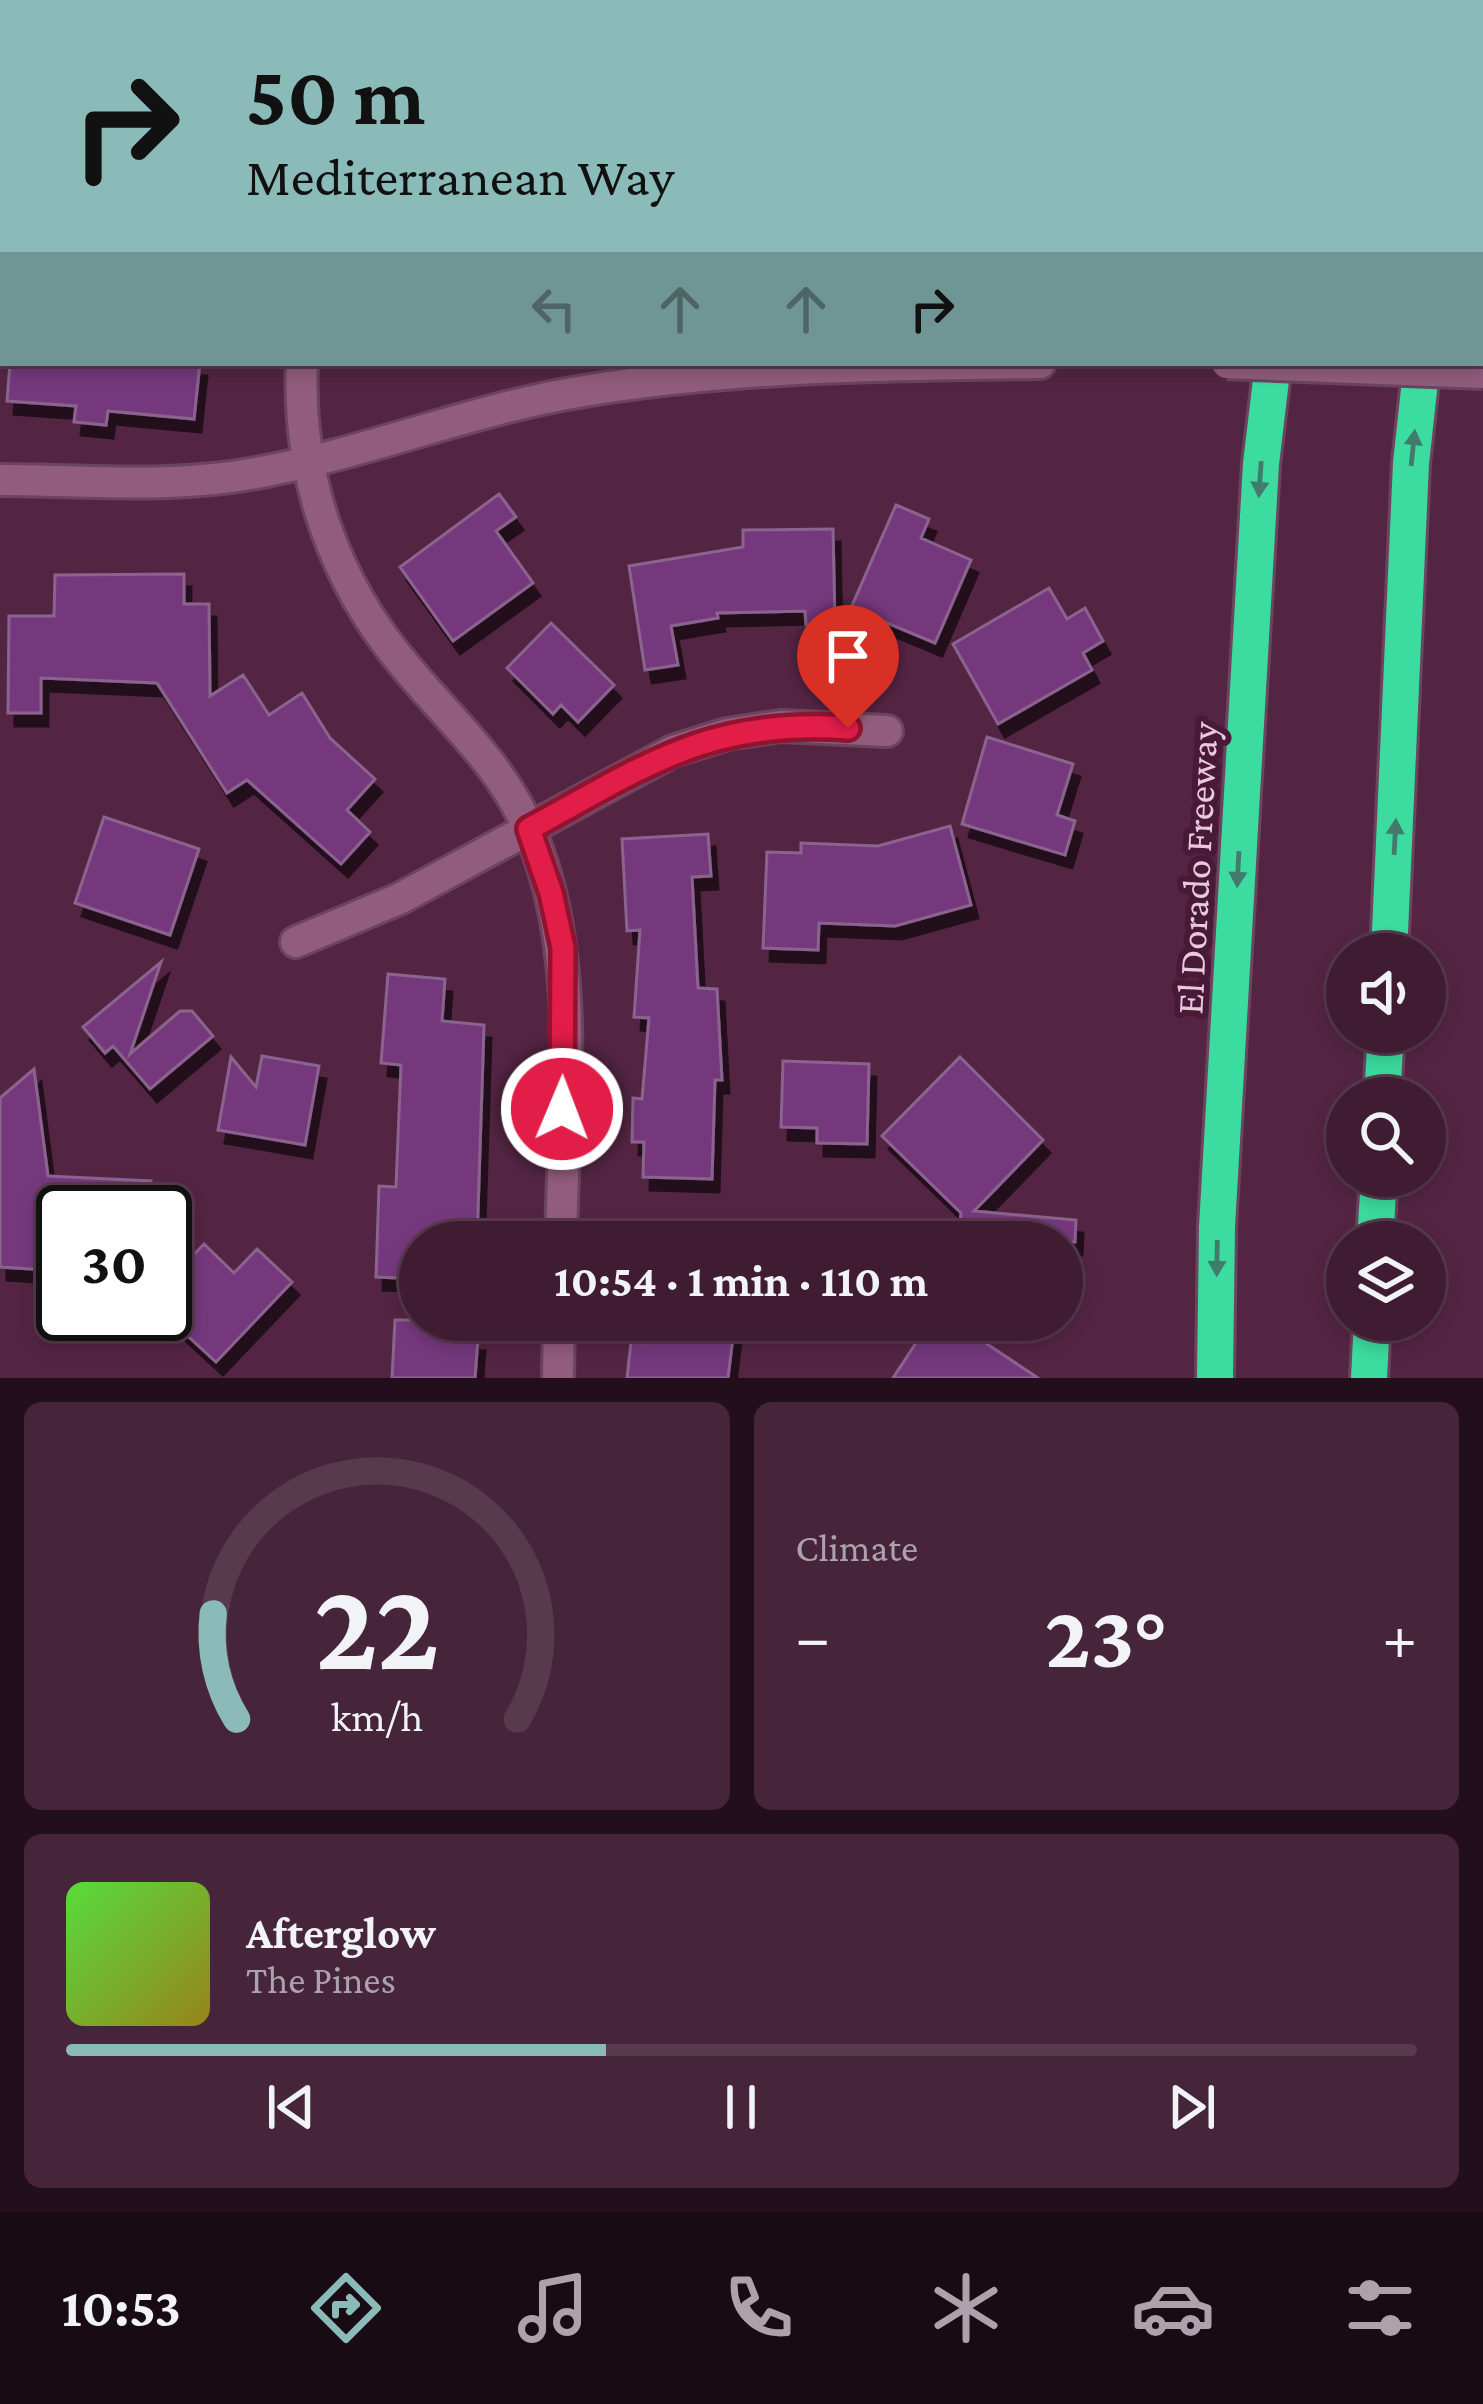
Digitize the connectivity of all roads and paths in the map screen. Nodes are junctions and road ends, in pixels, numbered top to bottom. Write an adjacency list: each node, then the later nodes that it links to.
1 (302, 366): 7 (street)
2 (858, 366): 7 (street)
3 (1273, 366): 17 (highway, El Dorado Freeway, one-way to 17)
4 (1304, 366): 6 (street, bridge)
5 (1422, 366): 11 (highway, one-way to 5)
6 (1483, 373)
7 (307, 463): 8 (street); 10 (street)
8 (0, 480)
9 (887, 731): 10 (street)
10 (529, 829): 12 (street); 13 (street)
11 (1390, 933)
12 (296, 942)
13 (561, 1221)
14 (559, 1341): 16 (street)
15 (1371, 1341): 18 (highway)
16 (558, 1378)
17 (1215, 1378)
18 (1369, 1378)

